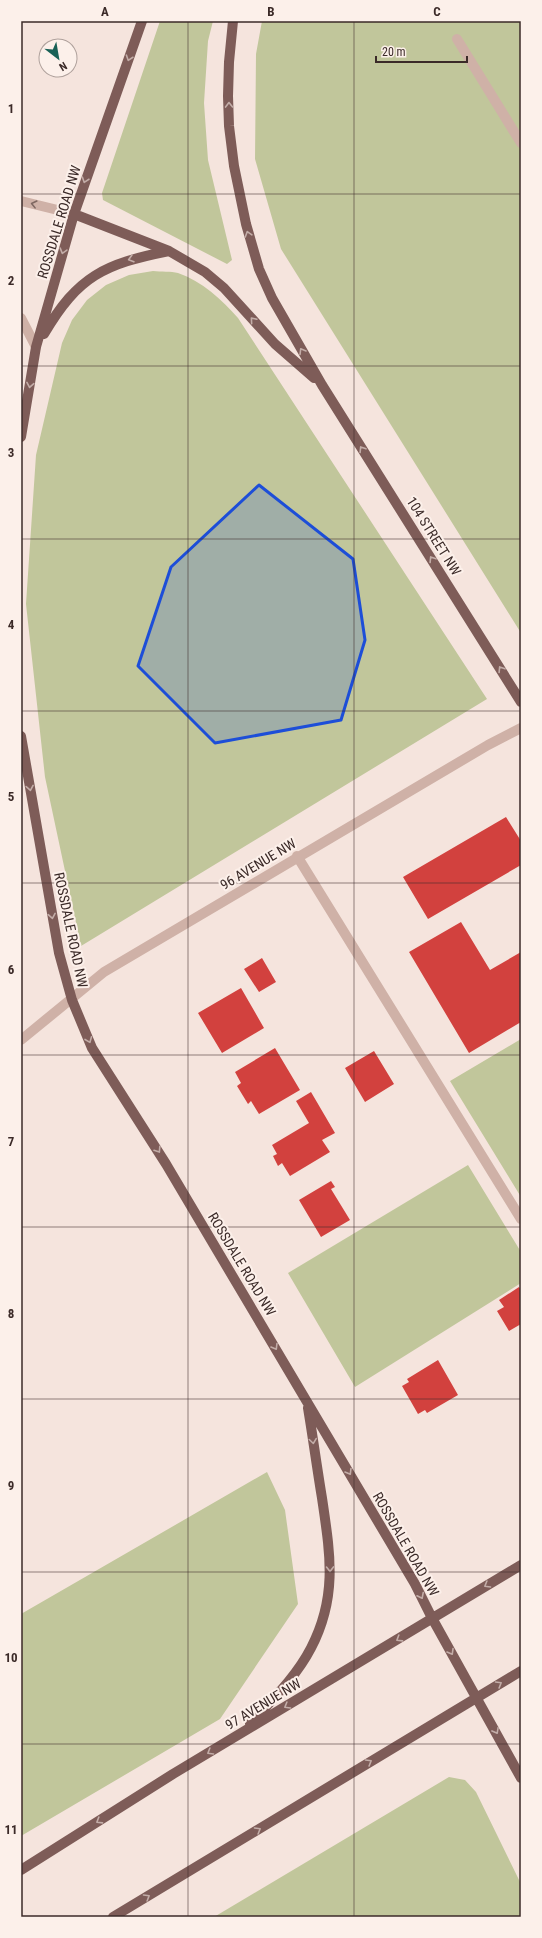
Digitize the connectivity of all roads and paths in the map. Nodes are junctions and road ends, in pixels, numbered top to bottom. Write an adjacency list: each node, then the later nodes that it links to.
1 (142, 21): 6 (main road, ROSSDALE ROAD NW, one-way to 6)
2 (233, 21): 10 (main road, one-way to 2)
3 (457, 39): 4 (street)
4 (521, 143)
5 (21, 201): 6 (street, one-way to 5)
6 (74, 214): 7 (main road); 9 (main road, ROSSDALE ROAD NW, one-way to 9)
7 (169, 251): 9 (main road, one-way to 9); 10 (main road, one-way to 7)
8 (21, 318): 9 (street)
9 (36, 347): 11 (main road, ROSSDALE ROAD NW, one-way to 11)
10 (322, 385): 12 (main road, 104 STREET NW, one-way to 10)
11 (21, 437)
12 (521, 702)
13 (521, 728): 15 (street, 96 AVENUE NW)
14 (21, 736): 16 (main road, ROSSDALE ROAD NW, one-way to 16)
15 (298, 856): 16 (street, 96 AVENUE NW); 18 (street)
16 (72, 1000): 17 (street, 96 AVENUE NW); 19 (main road, ROSSDALE ROAD NW, one-way to 19)
17 (21, 1040)
18 (521, 1219)
19 (308, 1402): 21 (main road, ROSSDALE ROAD NW, one-way to 21); 24 (main road, one-way to 24)
20 (521, 1565): 21 (main road, 97 AVENUE NW, one-way to 21)
21 (432, 1618): 23 (main road, ROSSDALE ROAD NW, one-way to 23); 24 (main road, 97 AVENUE NW, one-way to 24)
22 (521, 1671): 23 (main road, one-way to 22)
23 (477, 1697): 25 (main road, ROSSDALE ROAD NW, one-way to 25); 27 (main road, one-way to 23)
24 (243, 1732): 26 (main road, 97 AVENUE NW, one-way to 26)
25 (521, 1778)
26 (21, 1870)
27 (113, 1917)

